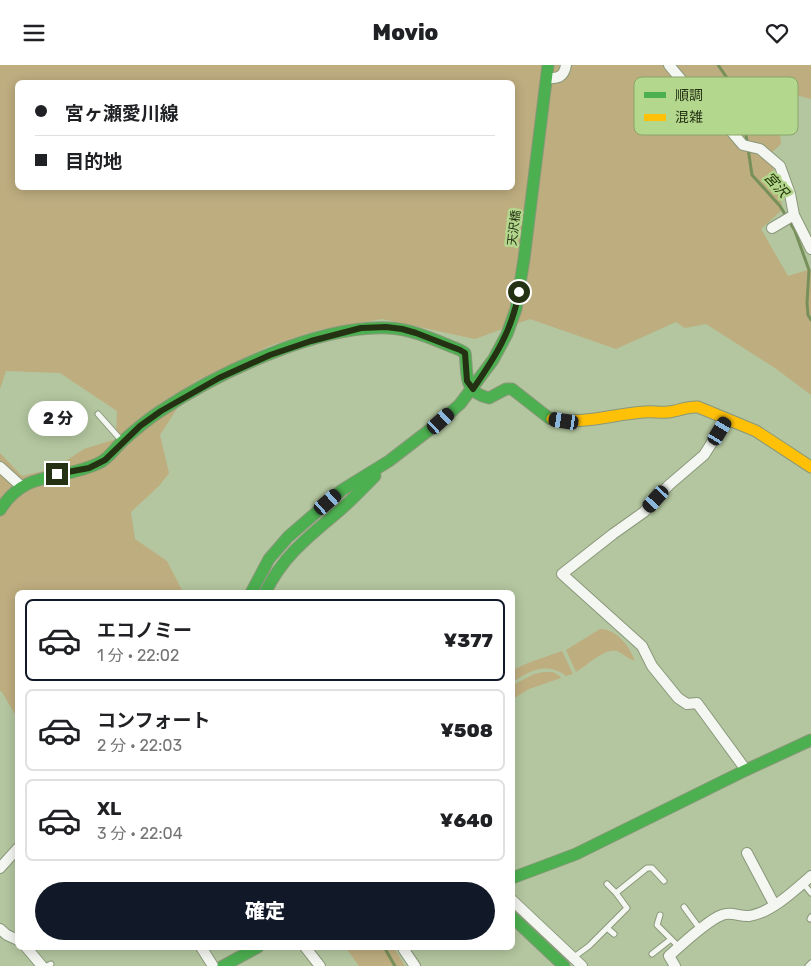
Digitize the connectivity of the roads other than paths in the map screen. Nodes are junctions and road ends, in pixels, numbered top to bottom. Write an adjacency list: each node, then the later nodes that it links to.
1 (548, 65): 5 (street, 天沢橋)
2 (566, 65): 5 (street)
3 (669, 65): 4 (street)
4 (679, 77)
5 (546, 78): 10 (street, 天沢橋)
6 (734, 135): 7 (street)
7 (794, 215): 8 (street); 9 (street)
8 (772, 228)
9 (811, 249)
10 (473, 389): 12 (street); 13 (street); 14 (street, 天沢橋)
11 (98, 414): 13 (lane)
12 (727, 419): 16 (street); 22 (street)
13 (122, 441): 17 (street)
14 (389, 461): 19 (street); 20 (street)
15 (0, 467): 17 (street)
16 (811, 467)
17 (22, 487): 18 (street)
18 (0, 510)
19 (253, 590)
20 (266, 590)
21 (811, 740): 22 (street)
22 (746, 769): 28 (street)
23 (15, 850): 25 (street)
24 (753, 857): 35 (street)
25 (0, 868)
26 (664, 870): 27 (lane)
27 (658, 875): 30 (lane); 32 (lane)
28 (515, 877)
29 (807, 880): 33 (lane); 35 (street)
30 (664, 881)
31 (607, 884): 32 (lane)
32 (616, 893): 39 (lane)
33 (811, 893)
34 (515, 902): 52 (street)
35 (774, 904): 41 (street)
36 (684, 907): 41 (lane)
37 (660, 915): 45 (lane)
38 (515, 920): 60 (street)
39 (607, 928): 43 (lane); 52 (lane)
40 (0, 929): 44 (street)
41 (701, 930): 45 (street)
42 (515, 932): 59 (street)
43 (614, 934)
44 (15, 938)
45 (675, 943): 51 (lane); 62 (street)
46 (29, 950): 54 (street)
47 (203, 950): 55 (street)
48 (252, 950): 56 (street)
49 (307, 950): 57 (street)
50 (404, 950): 58 (street)
51 (652, 955)
52 (574, 957): 61 (street)
53 (811, 963): 63 (lane)
54 (46, 965)
55 (213, 966)
56 (223, 966)
57 (320, 966)
58 (415, 966)
59 (552, 966)
60 (564, 966)
61 (582, 966)
62 (675, 966)
63 (808, 966)

